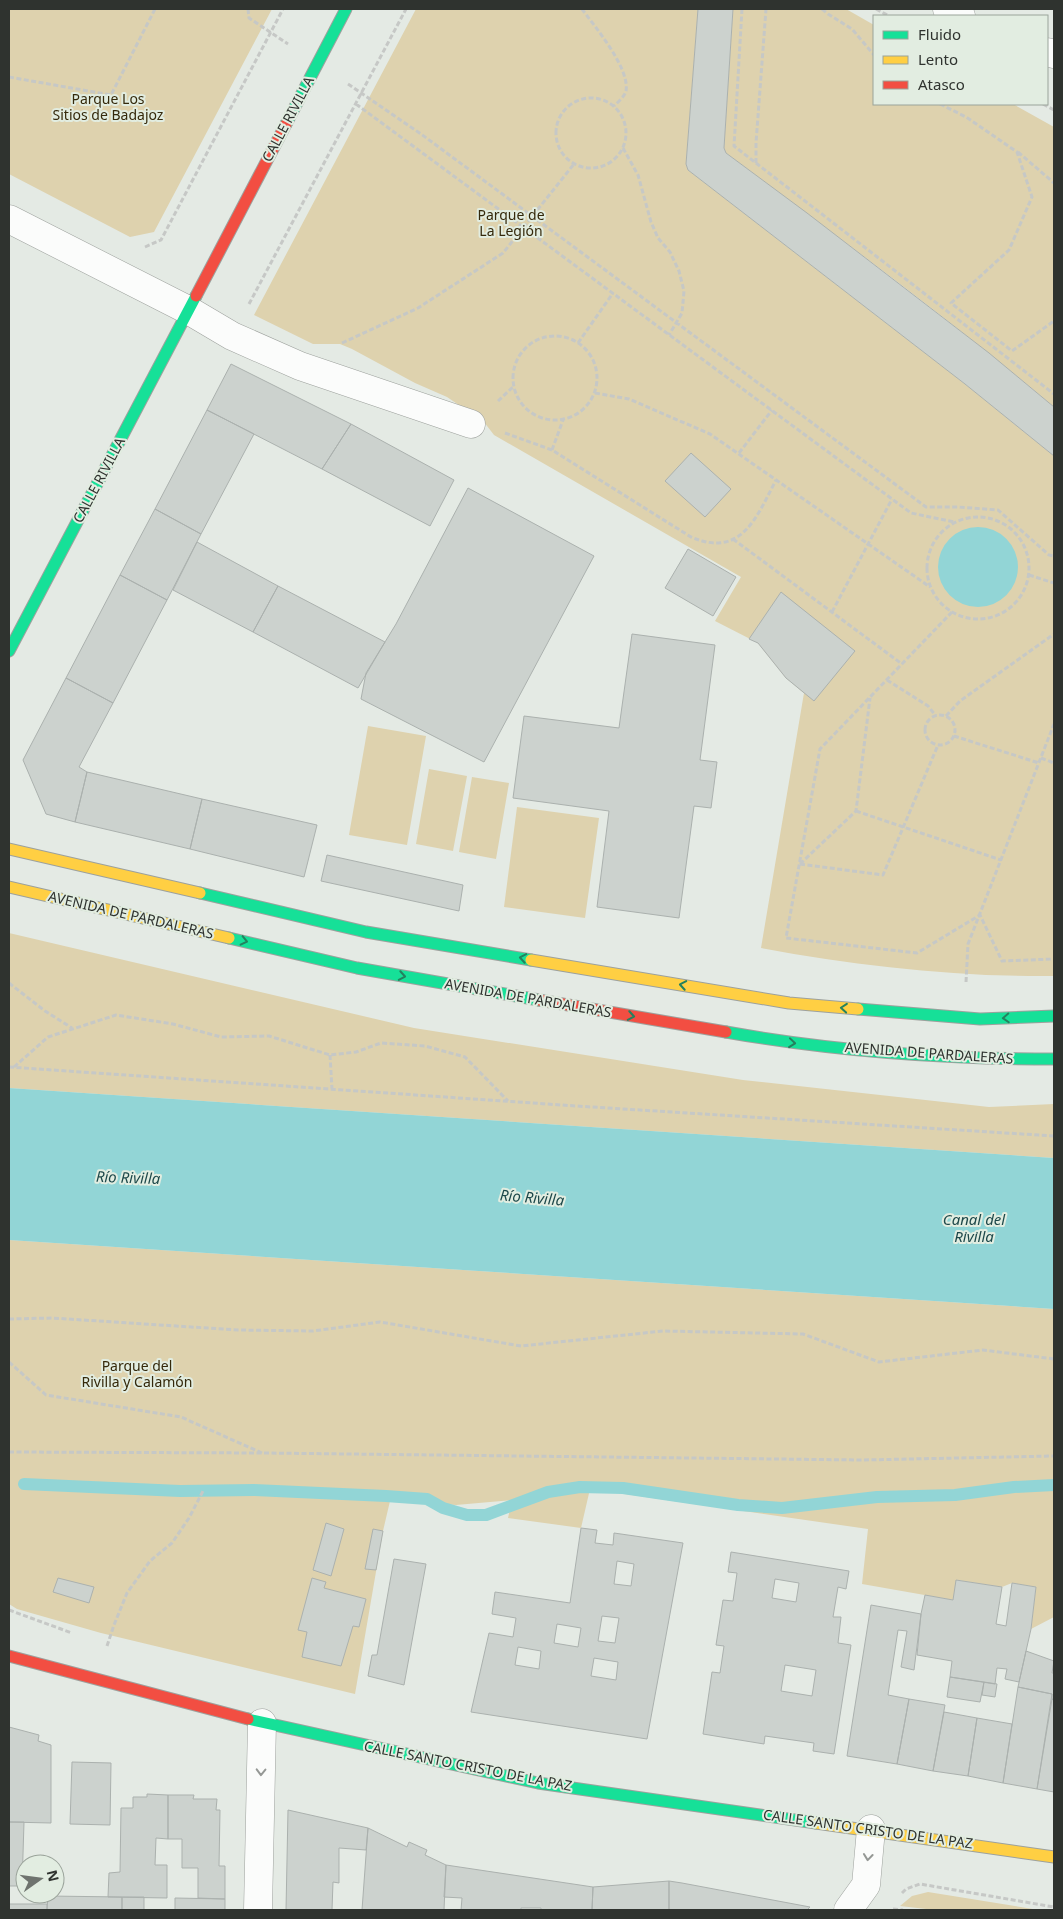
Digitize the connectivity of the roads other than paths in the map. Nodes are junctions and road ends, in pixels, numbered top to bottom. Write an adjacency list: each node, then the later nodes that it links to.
1 (346, 9): 5 (main road, CALLE RIVILLA)
2 (946, 9): 3 (street)
3 (959, 15)
4 (9, 219): 5 (street)
5 (188, 310): 6 (street); 7 (main road, CALLE RIVILLA)
6 (470, 424)
7 (9, 651)
8 (9, 849): 10 (main road, one-way to 8)
9 (9, 886): 11 (main road, AVENIDA DE PARDALERAS, one-way to 11)
10 (1054, 1016)
11 (1054, 1059)
12 (9, 1656): 13 (main road, CALLE SANTO CRISTO DE LA PAZ)
13 (262, 1723): 14 (main road, CALLE SANTO CRISTO DE LA PAZ); 16 (street, one-way to 16)
14 (871, 1829): 15 (main road, CALLE SANTO CRISTO DE LA PAZ); 17 (street, one-way to 17)
15 (1054, 1856)
16 (258, 1910)
17 (848, 1910)

